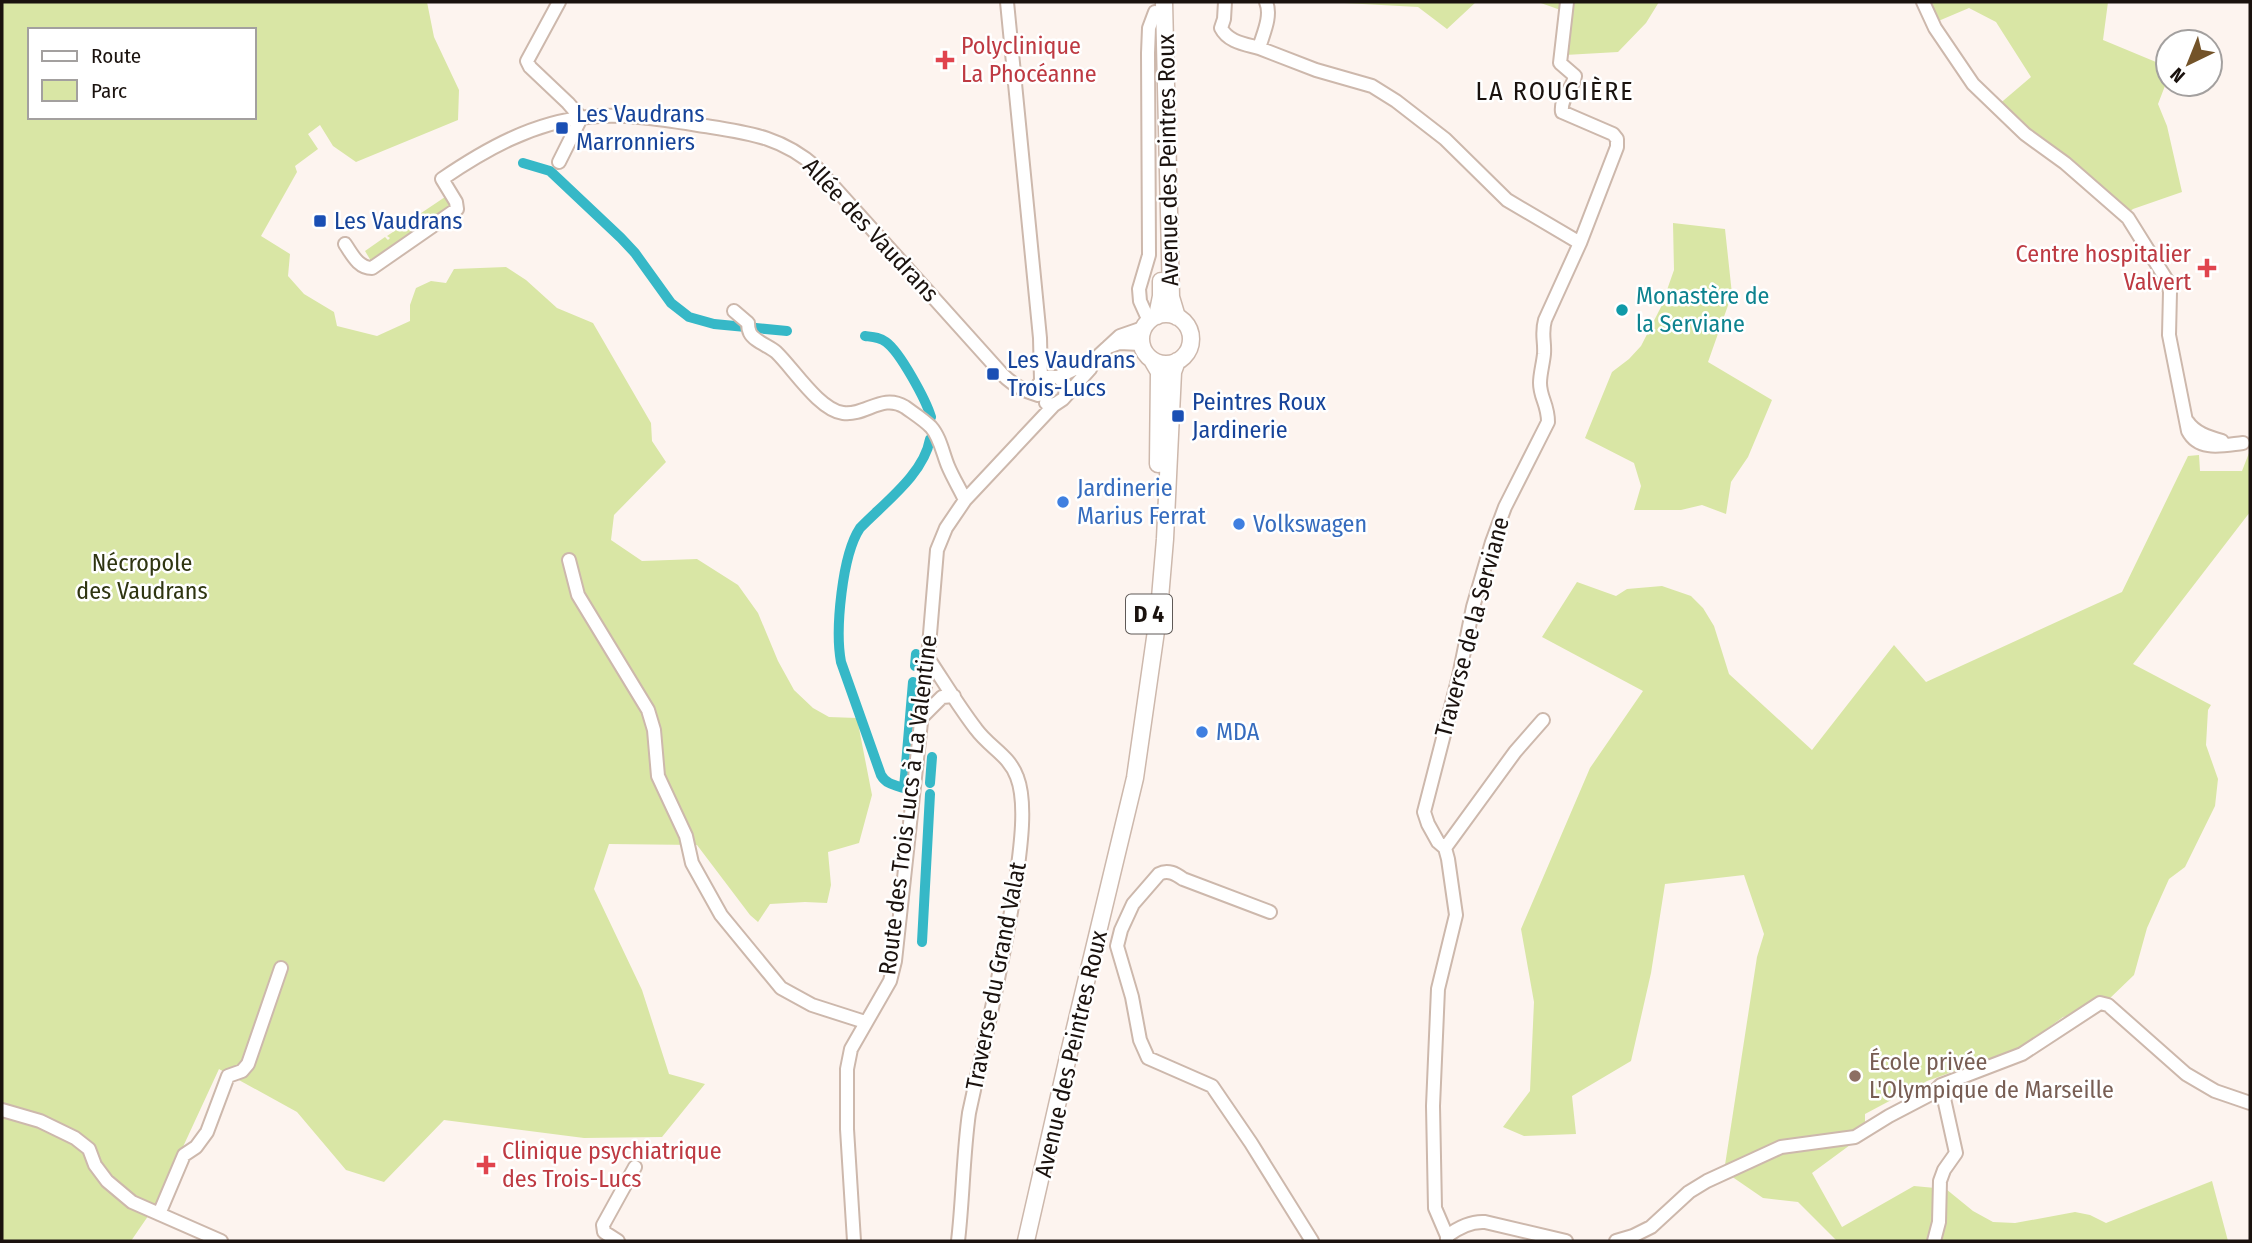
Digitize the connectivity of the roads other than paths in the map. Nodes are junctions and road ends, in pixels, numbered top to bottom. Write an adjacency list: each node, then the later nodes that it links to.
1 (559, 2): 9 (street)
2 (1007, 2): 20 (street, Route des Trois Lucs à La Valentine)
3 (1225, 2): 8 (street)
4 (1567, 2): 11 (street, Traverse de la Serviane)
5 (1923, 2): 24 (street)
6 (1269, 4): 8 (street)
7 (1158, 5): 14 (main road, Avenue des Peintres Roux); 15 (main road, Avenue des Peintres Roux)
8 (1259, 48): 11 (street)
9 (581, 118): 10 (street); 12 (street, Allée des Vaudrans); 20 (street, Allée des Vaudrans)
10 (559, 162)
11 (1580, 243): 31 (street, Traverse de la Serviane)
12 (345, 244)
13 (734, 312): 25 (street)
14 (1177, 317): 15 (main road); 18 (main road)
15 (1147, 327): 16 (street); 17 (main road)
16 (1095, 359): 19 (street); 21 (street)
17 (1152, 360): 18 (main road); 32 (main road, Avenue des Peintres Roux / D 4)
18 (1177, 361): 32 (main road, Avenue des Peintres Roux / D 4)
19 (1058, 377): 20 (street); 21 (street)
20 (1040, 390): 22 (street); 23 (street, Route des Trois Lucs à La Valentine)
21 (1065, 396): 22 (street)
22 (1054, 405): 23 (street, Route des Trois Lucs à La Valentine)
23 (1027, 432): 25 (street, Route des Trois Lucs à La Valentine)
24 (2247, 443)
25 (965, 500): 27 (street, Route des Trois Lucs à La Valentine)
26 (569, 560): 35 (street)
27 (928, 659): 28 (street, Traverse du Grand Valat); 29 (street, Route des Trois Lucs à La Valentine)
28 (954, 696): 29 (street); 46 (street, Traverse du Grand Valat)
29 (920, 719): 35 (street, Route des Trois Lucs à La Valentine)
30 (1543, 720): 31 (street)
31 (1445, 848): 42 (street, Traverse de la Serviane)
32 (1114, 867): 40 (main road, Avenue des Peintres Roux / D 4)
33 (1270, 912): 49 (street)
34 (281, 968): 41 (street)
35 (865, 1022): 45 (street, Route des Trois Lucs à La Valentine)
36 (1941, 1084): 37 (street); 51 (street); 52 (street)
37 (2250, 1104)
38 (2, 1110): 41 (street)
39 (635, 1167): 44 (street)
40 (1036, 1203): 47 (main road, Avenue des Peintres Roux / D 4); 48 (main road)
41 (159, 1214): 43 (street)
42 (1447, 1239): 50 (street)
43 (221, 1241)
44 (618, 1241)
45 (854, 1241)
46 (958, 1241)
47 (1026, 1241)
48 (1038, 1241)
49 (1312, 1241)
50 (1566, 1241)
51 (1616, 1241)
52 (1934, 1241)

